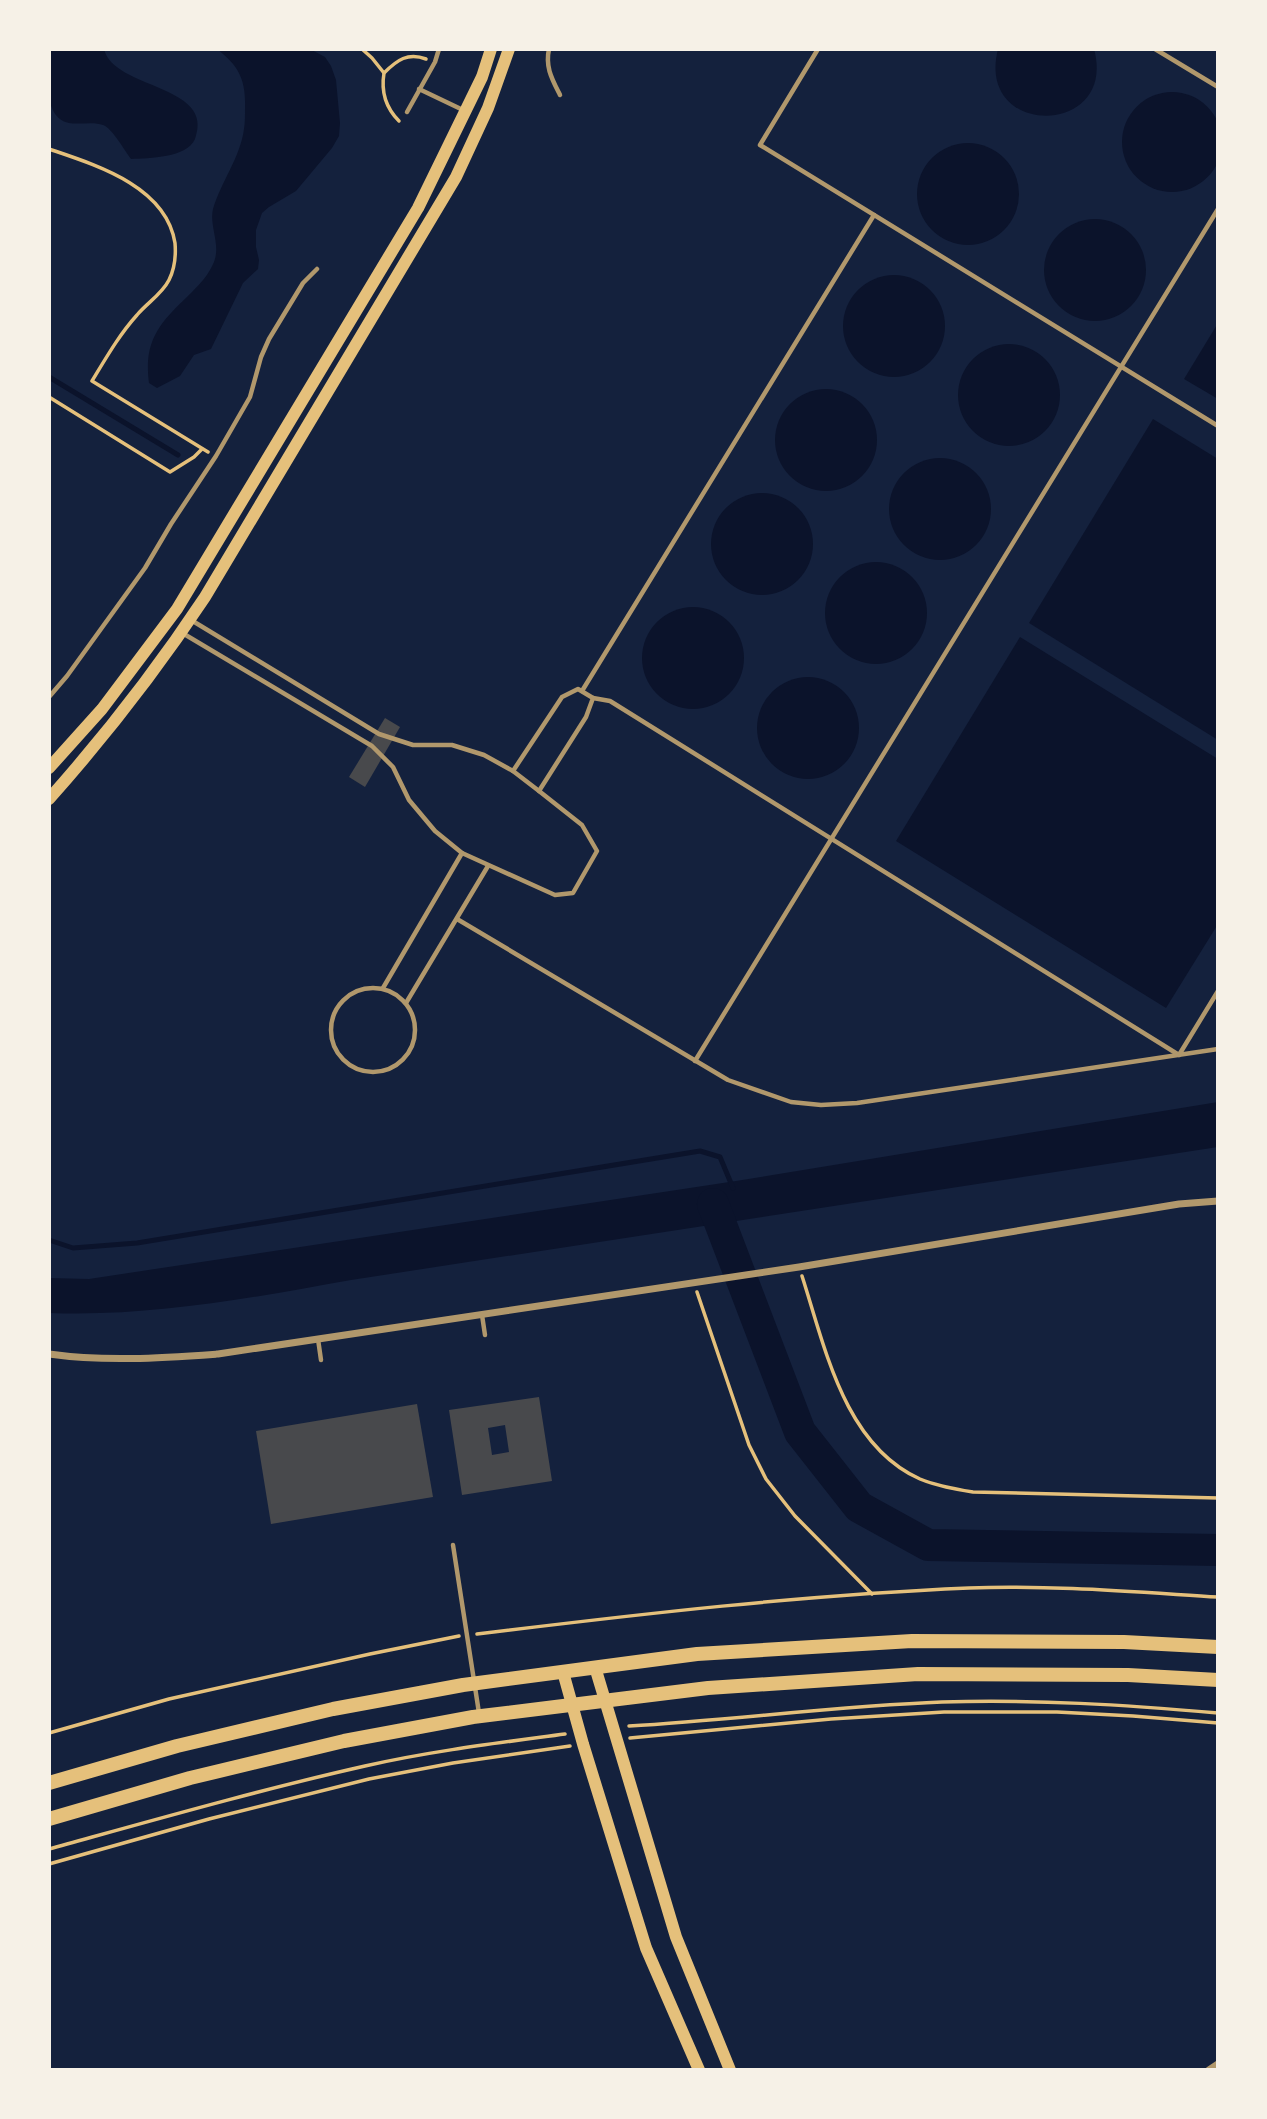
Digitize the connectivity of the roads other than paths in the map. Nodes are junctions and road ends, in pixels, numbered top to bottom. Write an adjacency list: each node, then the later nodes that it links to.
1 (439, 49): 8 (lane)
2 (491, 49): 10 (main road)
3 (509, 49): 17 (main road)
4 (549, 49): 9 (lane)
5 (818, 49): 13 (lane)
6 (1155, 49): 7 (lane)
7 (1218, 87)
8 (419, 89): 10 (lane); 11 (lane)
9 (559, 95)
10 (465, 111): 22 (main road)
11 (407, 112)
12 (1218, 209): 15 (lane)
13 (874, 215): 15 (lane); 19 (lane)
14 (317, 269): 20 (lane)
15 (1122, 367): 16 (lane); 26 (lane)
16 (1218, 426)
17 (190, 619): 18 (main road); 23 (lane)
18 (181, 632): 25 (main road); 27 (lane)
19 (582, 691): 21 (lane); 23 (lane)
20 (49, 697)
21 (593, 698): 24 (lane); 26 (lane)
22 (49, 768)
23 (513, 771): 24 (lane)
24 (539, 791): 28 (lane)
25 (49, 799)
26 (832, 839): 34 (lane); 35 (lane)
27 (462, 853): 28 (lane); 30 (lane)
28 (488, 866): 29 (lane)
29 (457, 919): 32 (lane); 35 (lane)
30 (383, 988): 32 (lane); 32 (lane)
31 (1218, 990): 34 (lane)
32 (406, 1003)
33 (1218, 1049): 34 (lane)
34 (1179, 1055): 35 (lane)
35 (695, 1061)
36 (1218, 1200): 37 (street)
37 (482, 1315): 38 (lane); 39 (street)
38 (485, 1335)
39 (318, 1339): 40 (street); 41 (lane)
40 (49, 1354)
41 (321, 1360)
42 (453, 1545): 47 (lane)
43 (1218, 1647): 44 (main road)
44 (595, 1667): 45 (main road); 48 (main road)
45 (563, 1672): 47 (main road); 49 (main road)
46 (1218, 1680): 48 (main road)
47 (474, 1684): 50 (lane); 51 (main road)
48 (606, 1700): 49 (main road); 55 (main road)
49 (572, 1705): 50 (main road); 54 (main road)
50 (479, 1717): 52 (main road)
51 (49, 1783)
52 (49, 1819)
53 (1218, 2064): 56 (street)
54 (699, 2070)
55 (730, 2070)
56 (1209, 2070)

